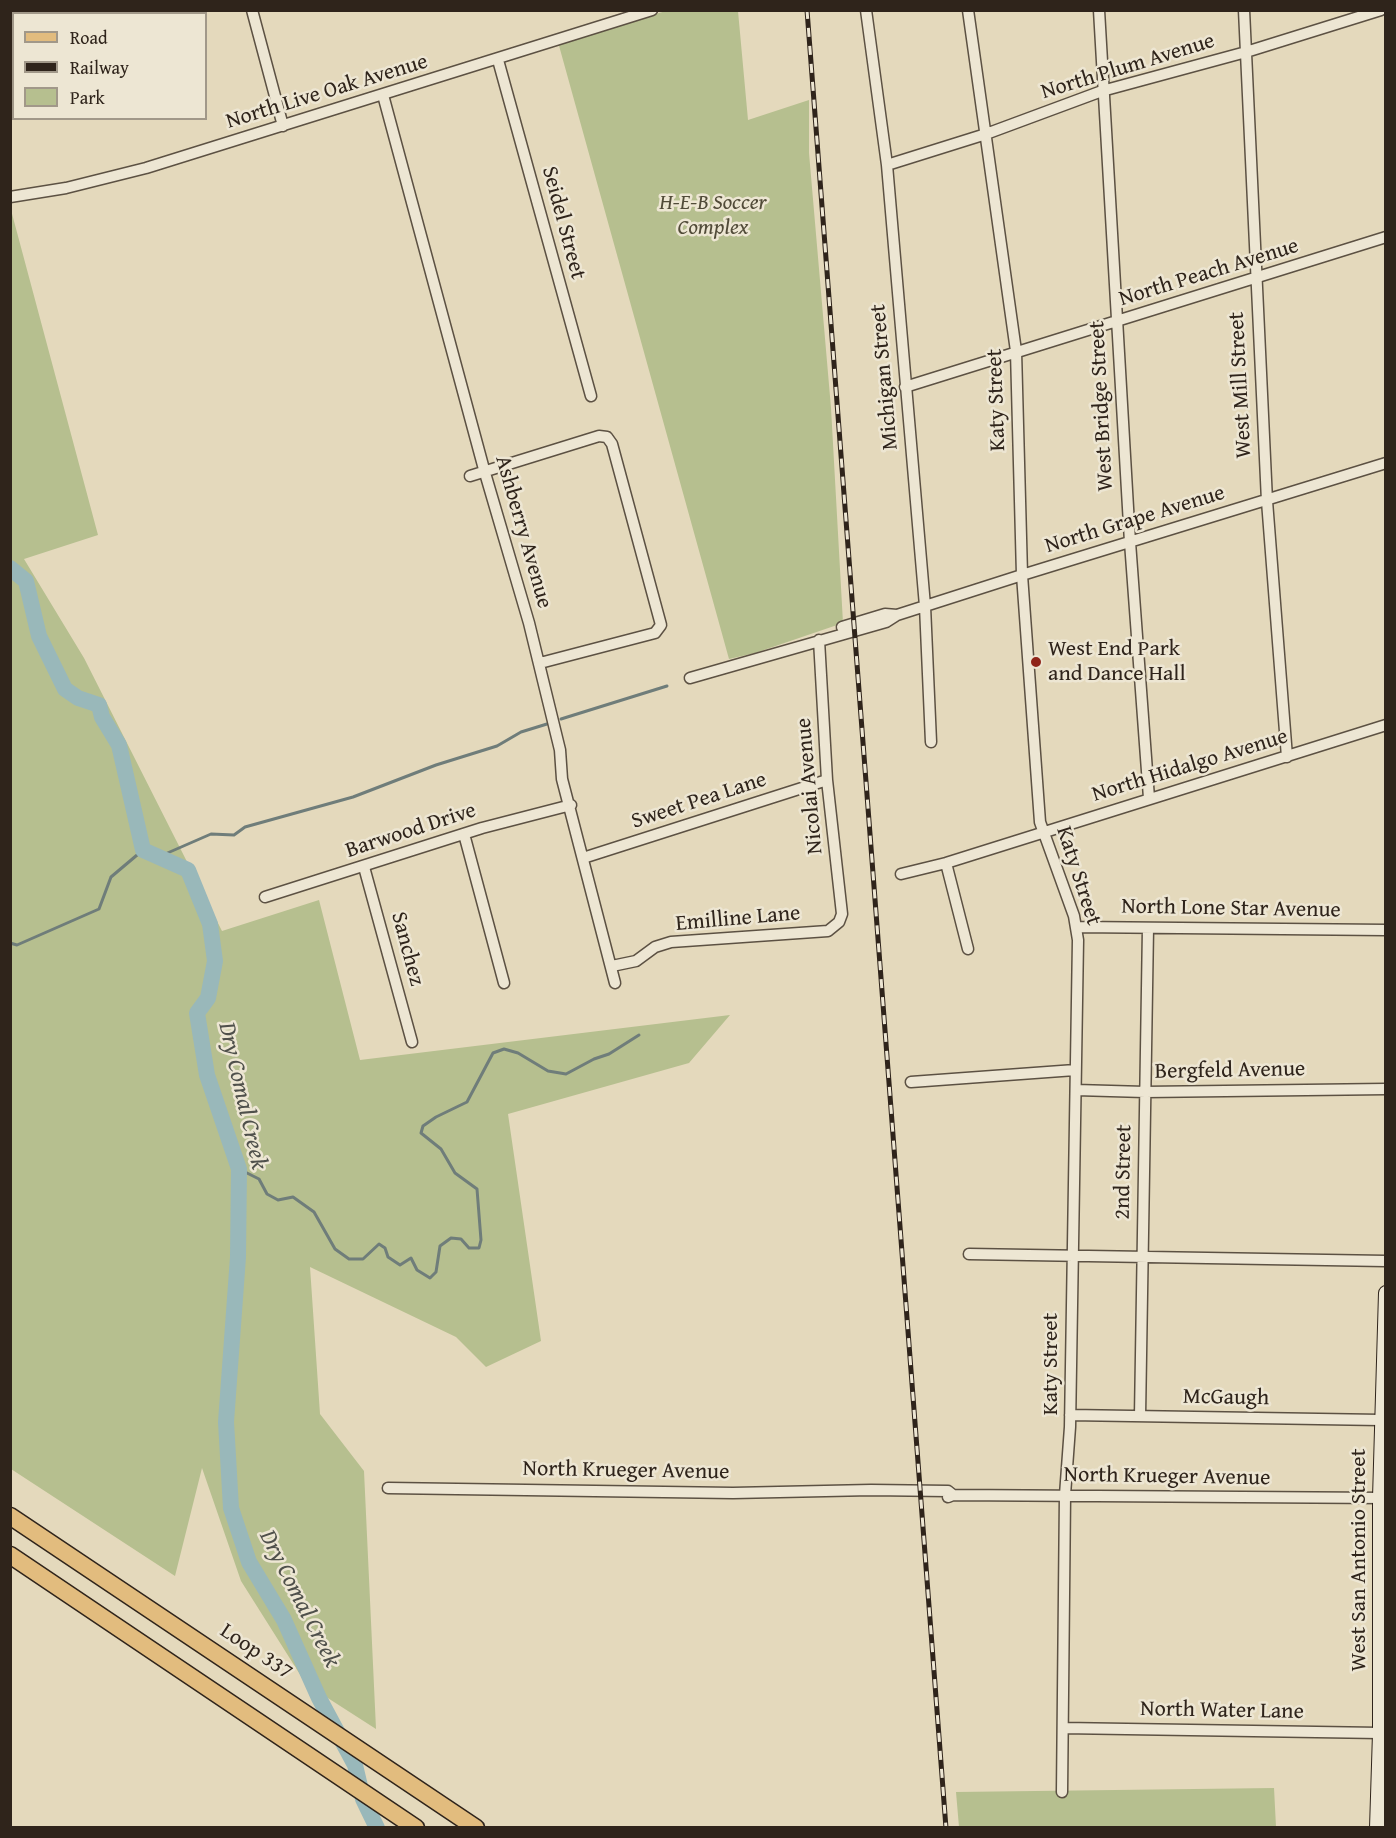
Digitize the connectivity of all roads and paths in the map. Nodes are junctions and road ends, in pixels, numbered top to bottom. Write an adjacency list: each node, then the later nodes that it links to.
1 (252, 10): 12 (street)
2 (652, 10): 9 (street, North Live Oak Avenue)
3 (866, 10): 14 (street, Michigan Street)
4 (968, 10): 13 (street, Katy Street)
5 (1098, 10): 10 (street, West Bridge Street)
6 (1244, 10): 8 (street, West Mill Street)
7 (1381, 10): 8 (street, North Plum Avenue)
8 (1246, 52): 10 (street, North Plum Avenue); 17 (street, West Mill Street)
9 (498, 60): 11 (street, North Live Oak Avenue); 21 (street, Seidel Street)
10 (1102, 91): 13 (street, North Plum Avenue); 18 (street, West Bridge Street)
11 (383, 95): 12 (street, North Live Oak Avenue); 23 (street, Ashberry Avenue)
12 (283, 126): 15 (street, North Live Oak Avenue)
13 (986, 134): 14 (street, North Plum Avenue); 19 (street, Katy Street)
14 (887, 165): 20 (street, Michigan Street)
15 (15, 196)
16 (1386, 237): 17 (street, North Peach Avenue)
17 (1255, 280): 18 (street, North Peach Avenue); 25 (street, West Mill Street)
18 (1117, 322): 19 (street, North Peach Avenue); 26 (street, West Bridge Street)
19 (1016, 351): 20 (street, North Peach Avenue); 27 (street, Katy Street)
20 (905, 387): 28 (street, Michigan Street)
21 (591, 396)
22 (1386, 464): 25 (street, North Grape Avenue)
23 (485, 473): 24 (street); 30 (street, Ashberry Avenue); 30 (street)
24 (470, 476)
25 (1267, 501): 26 (street, North Grape Avenue); 34 (street, West Mill Street)
26 (1130, 542): 27 (street, North Grape Avenue); 36 (street, West Bridge Street)
27 (1022, 575): 28 (street, North Grape Avenue); 38 (street, Katy Street)
28 (925, 606): 29 (street, North Grape Avenue); 33 (street, Michigan Street)
29 (819, 640): 31 (street, North Grape Avenue); 35 (street, Nicolai Avenue)
30 (540, 663): 37 (street, Ashberry Avenue)
31 (690, 678)
32 (1386, 725): 34 (street, North Hidalgo Avenue)
33 (931, 742)
34 (1287, 757): 36 (street, North Hidalgo Avenue)
35 (827, 780): 40 (street, Sweet Pea Lane); 45 (street, Nicolai Avenue)
36 (1149, 798): 38 (street, North Hidalgo Avenue)
37 (571, 805): 39 (street, Barwood Drive); 40 (street, Ashberry Avenue)
38 (1043, 832): 41 (street, North Hidalgo Avenue); 46 (street, Katy Street)
39 (464, 834): 42 (street, Barwood Drive); 52 (street)
40 (583, 858): 50 (street, Ashberry Avenue)
41 (946, 863): 43 (street, North Hidalgo Avenue); 49 (street)
42 (364, 867): 44 (street, Barwood Drive); 53 (street, Sanchez)
43 (902, 874)
44 (265, 897)
45 (836, 926): 50 (street, Emilline Lane)
46 (1077, 927): 47 (street, North Lone Star Avenue); 54 (street, Katy Street)
47 (1148, 928): 48 (street, North Lone Star Avenue); 58 (street, 2nd Street)
48 (1386, 930)
49 (968, 949)
50 (612, 966): 51 (street, Ashberry Avenue)
51 (615, 982)
52 (504, 983)
53 (412, 1042)
54 (1075, 1070): 55 (street); 57 (street, Katy Street)
55 (911, 1082)
56 (1386, 1089): 58 (street, Bergfeld Avenue)
57 (1076, 1090): 58 (street, Bergfeld Avenue); 60 (street, Katy Street)
58 (1145, 1092): 61 (street, 2nd Street)
59 (969, 1254): 60 (street)
60 (1071, 1255): 61 (street); 65 (street, Katy Street)
61 (1141, 1257): 62 (street); 66 (street, 2nd Street)
62 (1386, 1261)
63 (1386, 1293): 64 (street, West San Antonio Street)
64 (1384, 1396): 67 (street, West San Antonio Street)
65 (1070, 1415): 66 (street, McGaugh); 69 (street, Katy Street)
66 (1140, 1416): 67 (street, McGaugh)
67 (1381, 1420): 70 (street, West San Antonio Street)
68 (388, 1488): 69 (street, North Krueger Avenue)
69 (1065, 1495): 70 (street, North Krueger Avenue); 73 (street, Katy Street)
70 (1383, 1498): 74 (street, West San Antonio Street)
71 (10, 1516): 77 (main road, Loop 337)
72 (10, 1556): 76 (main road)
73 (1063, 1728): 74 (street, North Water Lane); 75 (street, Katy Street)
74 (1380, 1733): 78 (street, West San Antonio Street)
75 (1062, 1792)
76 (416, 1827)
77 (476, 1827)
78 (1377, 1827)

